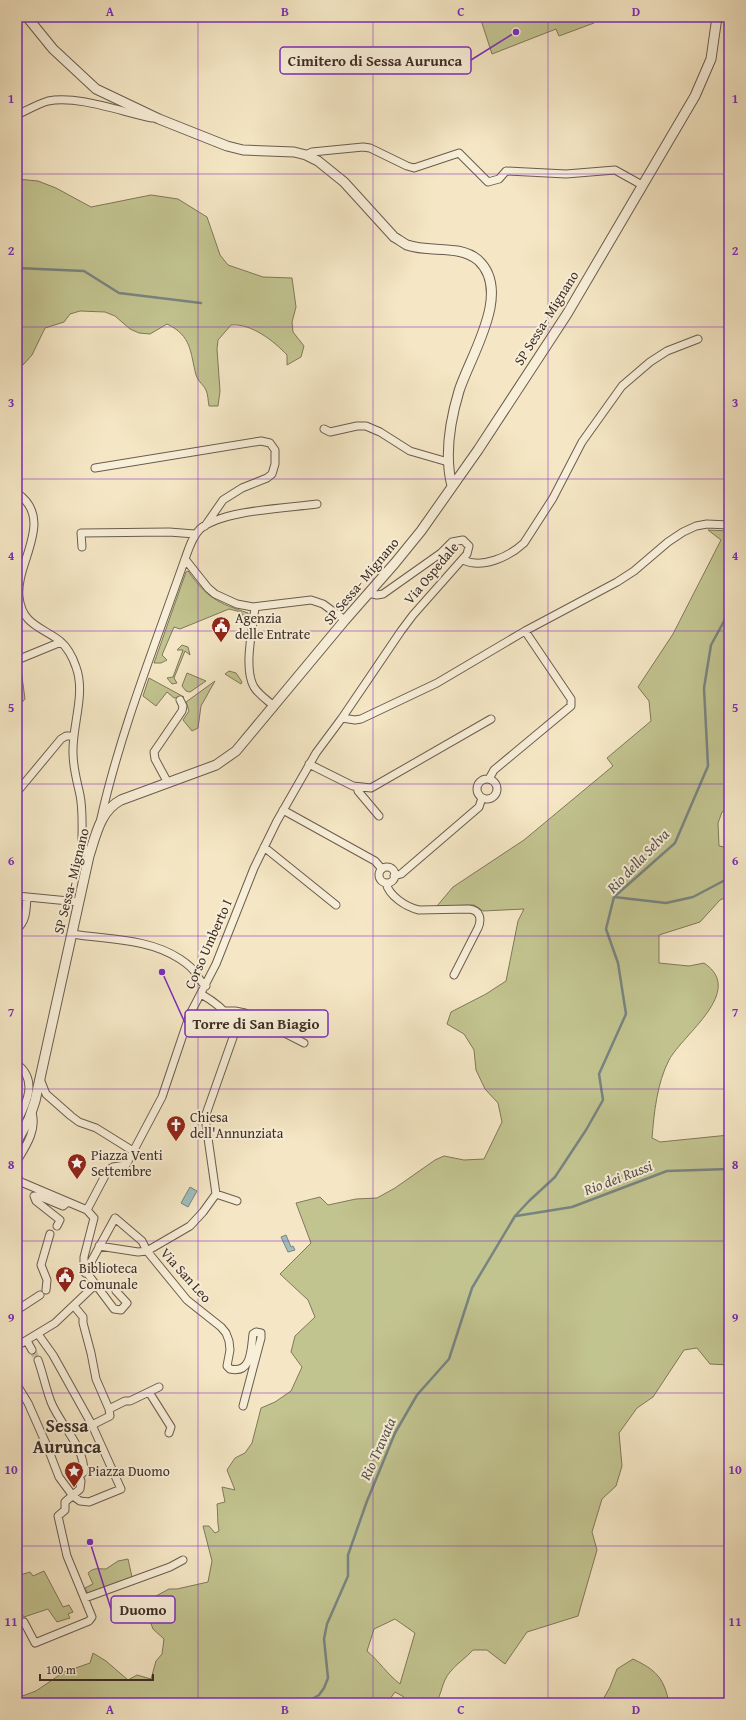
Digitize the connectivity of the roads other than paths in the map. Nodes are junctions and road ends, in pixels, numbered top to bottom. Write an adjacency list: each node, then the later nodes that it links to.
1 (27, 17): 4 (street)
2 (717, 17): 6 (street, SP Sessa- Mignano)
3 (17, 115): 4 (street)
4 (159, 120): 5 (street)
5 (306, 155): 6 (street); 9 (street)
6 (642, 185): 11 (street, SP Sessa- Mignano)
7 (698, 339): 19 (street)
8 (324, 429): 9 (street)
9 (448, 462): 11 (street)
10 (95, 468): 15 (street)
11 (452, 486): 20 (street, SP Sessa- Mignano)
12 (17, 493): 24 (street)
13 (317, 504): 15 (street)
14 (729, 525): 23 (street)
15 (205, 526): 16 (street)
16 (195, 534): 17 (street); 18 (street)
17 (82, 547)
18 (185, 559): 21 (street); 39 (street)
19 (462, 560): 20 (street, Via Ospedale); 28 (street, Via Ospedale)
20 (368, 593): 22 (street, SP Sessa- Mignano)
21 (256, 607): 22 (street); 27 (street)
22 (345, 620): 27 (street, SP Sessa- Mignano)
23 (525, 631): 28 (street); 32 (street)
24 (61, 642): 25 (street); 30 (street)
25 (17, 660)
26 (180, 700): 33 (street)
27 (274, 706): 33 (street, SP Sessa- Mignano)
28 (342, 718): 31 (street, Corso Umberto I)
29 (491, 719): 34 (street)
30 (72, 736): 35 (street); 41 (street)
31 (309, 764): 34 (street); 37 (street, Corso Umberto I)
32 (489, 779): 36 (street); 36 (street)
33 (168, 783): 39 (street, SP Sessa- Mignano)
34 (357, 787): 38 (street)
35 (17, 792)
36 (482, 798): 43 (street)
37 (283, 810): 40 (street, Corso Umberto I); 42 (street)
38 (379, 816)
39 (100, 822): 41 (street, SP Sessa- Mignano)
40 (264, 847): 48 (street); 52 (street, Corso Umberto I)
41 (89, 856): 47 (street, SP Sessa- Mignano)
42 (382, 869): 43 (street); 44 (street)
43 (394, 876): 44 (street)
44 (386, 883): 51 (street)
45 (17, 896): 46 (street)
46 (27, 897): 47 (street); 49 (street)
47 (79, 902): 50 (street, SP Sessa- Mignano)
48 (336, 905)
49 (17, 929)
50 (72, 934): 52 (street); 57 (street, SP Sessa- Mignano)
51 (454, 975)
52 (206, 986): 53 (street, Corso Umberto I)
53 (201, 994): 54 (street); 61 (street, Corso Umberto I)
54 (225, 1011): 55 (street); 64 (street)
55 (304, 1043)
56 (17, 1064): 59 (street)
57 (39, 1077): 58 (street, SP Sessa- Mignano); 61 (street)
58 (32, 1112): 60 (street, SP Sessa- Mignano); 62 (street)
59 (17, 1122)
60 (17, 1141)
61 (133, 1151): 67 (street, Corso Umberto I)
62 (17, 1160)
63 (18, 1180): 66 (street)
64 (216, 1194): 65 (street); 71 (street)
65 (237, 1201)
66 (68, 1202): 67 (street); 68 (street)
67 (87, 1210): 72 (street)
68 (57, 1226)
69 (50, 1234): 76 (street)
70 (99, 1246): 71 (street); 71 (street, Via San Leo); 72 (street)
71 (147, 1251): 85 (street, Via San Leo)
72 (85, 1273): 73 (street)
73 (95, 1285): 74 (street); 75 (street)
74 (116, 1291)
75 (74, 1306): 77 (street); 86 (street)
76 (17, 1310)
77 (38, 1334): 78 (street); 87 (street)
78 (27, 1341): 79 (street); 80 (street)
79 (17, 1346)
80 (32, 1350)
81 (38, 1360): 89 (street)
82 (17, 1385): 89 (street)
83 (159, 1387): 84 (street)
84 (149, 1392): 86 (street); 88 (street)
85 (243, 1406)
86 (109, 1409): 87 (street)
87 (92, 1425): 89 (street)
88 (169, 1433)
89 (73, 1496): 91 (street)
90 (183, 1560): 91 (street)
91 (85, 1598): 92 (street)
92 (17, 1625)

